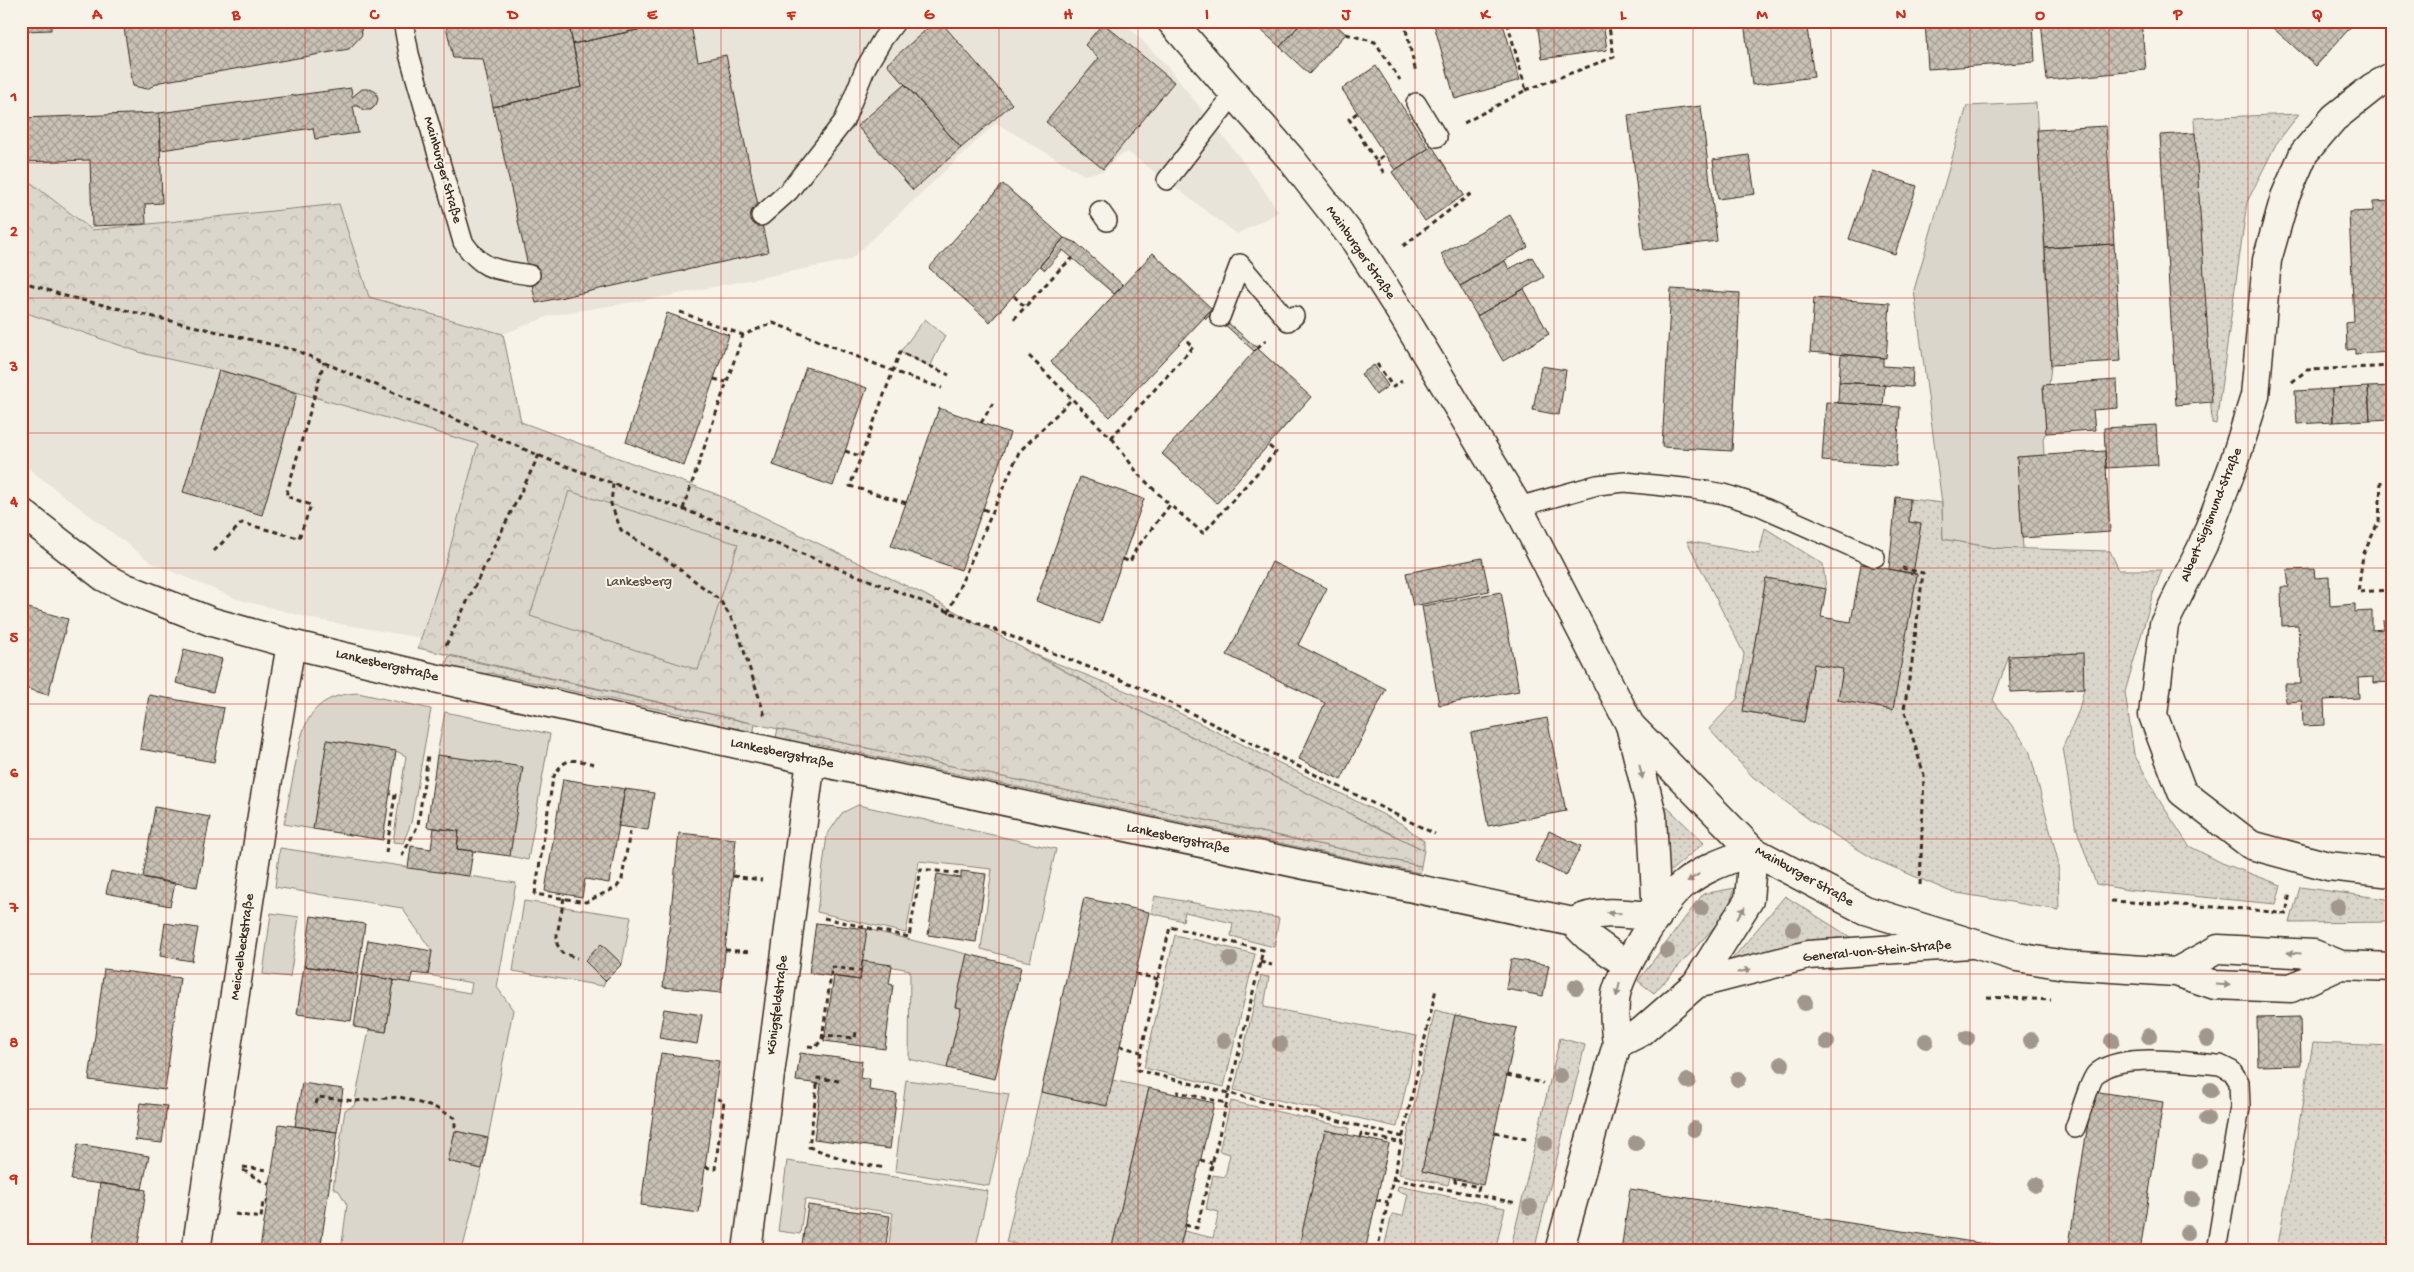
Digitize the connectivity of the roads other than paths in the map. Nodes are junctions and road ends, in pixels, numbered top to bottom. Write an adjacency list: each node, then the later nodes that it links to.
1 (403, 21): 10 (lane, Mainburger Straße)
2 (896, 21): 9 (lane)
3 (1171, 21): 5 (street, Mainburger Straße)
4 (2393, 76): 20 (street, Albert-Sigismund-Straße)
5 (1234, 94): 8 (lane); 13 (street, Mainburger Straße)
6 (1421, 110): 7 (lane)
7 (1437, 137)
8 (1167, 180)
9 (761, 216)
10 (530, 275)
11 (1294, 316): 12 (lane)
12 (1220, 317)
13 (1518, 507): 15 (lane); 17 (street, Mainburger Straße)
14 (21, 512): 16 (street, Lankesbergstraße)
15 (1875, 557)
16 (291, 644): 18 (street, Lankesbergstraße); 31 (street, Meichelbeckstraße)
17 (1630, 724): 19 (street, Mainburger Straße); 21 (street, one-way to 21)
18 (811, 760): 22 (street, Lankesbergstraße); 32 (street, Königsfeldstraße)
19 (1753, 851): 21 (street, one-way to 21); 23 (street, Mainburger Straße); 28 (street, General-von-Stein-Straße, one-way to 19)
20 (2393, 873)
21 (1657, 917): 22 (street, Lankesbergstraße, one-way to 22); 24 (street)
22 (1573, 922): 24 (street)
23 (1970, 944): 27 (street, Mainburger Straße); 28 (street, General-von-Stein-Straße, one-way to 23)
24 (1628, 965): 29 (street, one-way to 29)
25 (2341, 965): 26 (street, Mainburger Straße); 27 (street, Mainburger Straße, one-way to 25); 27 (street, Mainburger Straße, one-way to 27)
26 (2393, 966)
27 (2176, 972)
28 (1696, 984): 29 (street, General-von-Stein-Straße)
29 (1617, 1044): 33 (street)
30 (2075, 1128): 34 (lane)
31 (196, 1251)
32 (747, 1251)
33 (1558, 1251)
34 (2216, 1251)

